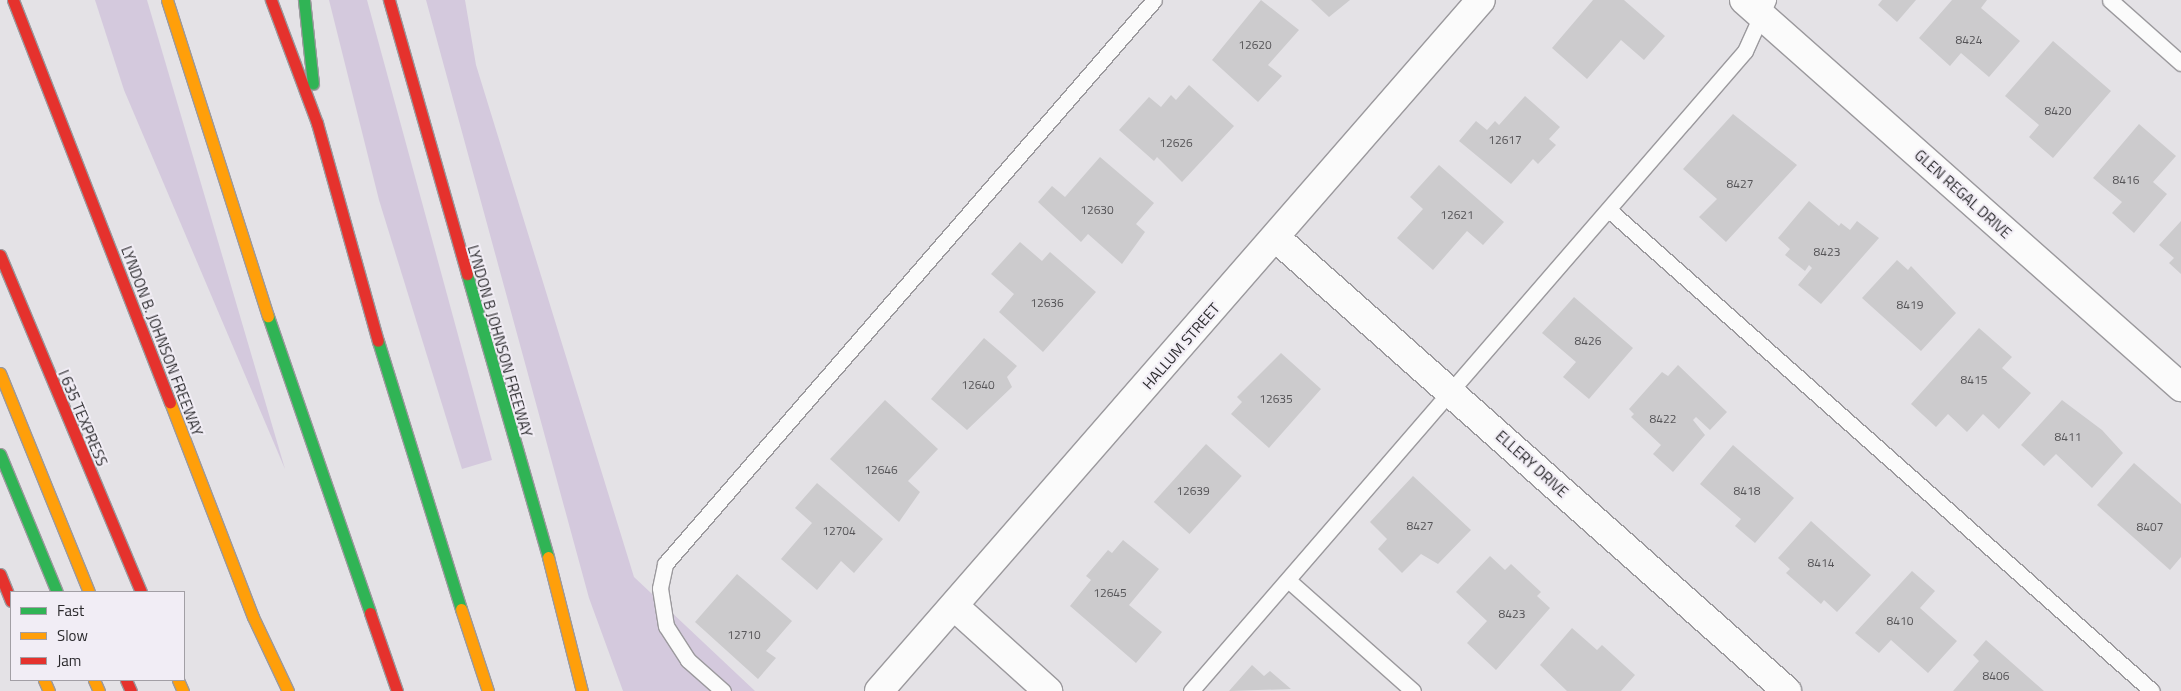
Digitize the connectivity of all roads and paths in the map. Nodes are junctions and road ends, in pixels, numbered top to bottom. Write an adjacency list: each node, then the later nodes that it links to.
1 (13, 0): 28 (main road, LYNDON B. JOHNSON FREEWAY)
2 (167, 0): 29 (main road)
3 (271, 0): 11 (main road)
4 (304, 0): 11 (main road)
5 (389, 0): 31 (main road, LYNDON B JOHNSON FREEWAY)
6 (1154, 0): 32 (lane)
7 (1481, 0): 13 (street, HALLUM STREET)
8 (2110, 0): 10 (lane)
9 (1757, 5): 12 (lane); 16 (street, GLEN REGAL DRIVE)
10 (2181, 63)
11 (317, 123): 30 (main road)
12 (1609, 210): 17 (lane); 38 (lane)
13 (1276, 238): 17 (street, ELLERY DRIVE); 27 (street, HALLUM STREET)
14 (0, 255): 25 (main road, I 635 TEXPRESS)
15 (0, 373): 18 (main road)
16 (2181, 387)
17 (1451, 393): 22 (lane); 37 (street, ELLERY DRIVE)
18 (13, 408): 19 (main road); 20 (main road)
19 (0, 412)
20 (11, 456): 23 (main road); 24 (main road)
21 (0, 574): 26 (main road)
22 (1288, 580): 35 (lane); 36 (lane)
23 (57, 591)
24 (87, 591)
25 (141, 591)
26 (10, 599)
27 (954, 606): 33 (street, HALLUM STREET); 34 (street)
28 (288, 691)
29 (397, 691)
30 (488, 691)
31 (582, 691)
32 (723, 691)
33 (879, 691)
34 (1048, 691)
35 (1191, 691)
36 (1413, 691)
37 (1787, 691)
38 (2152, 691)

